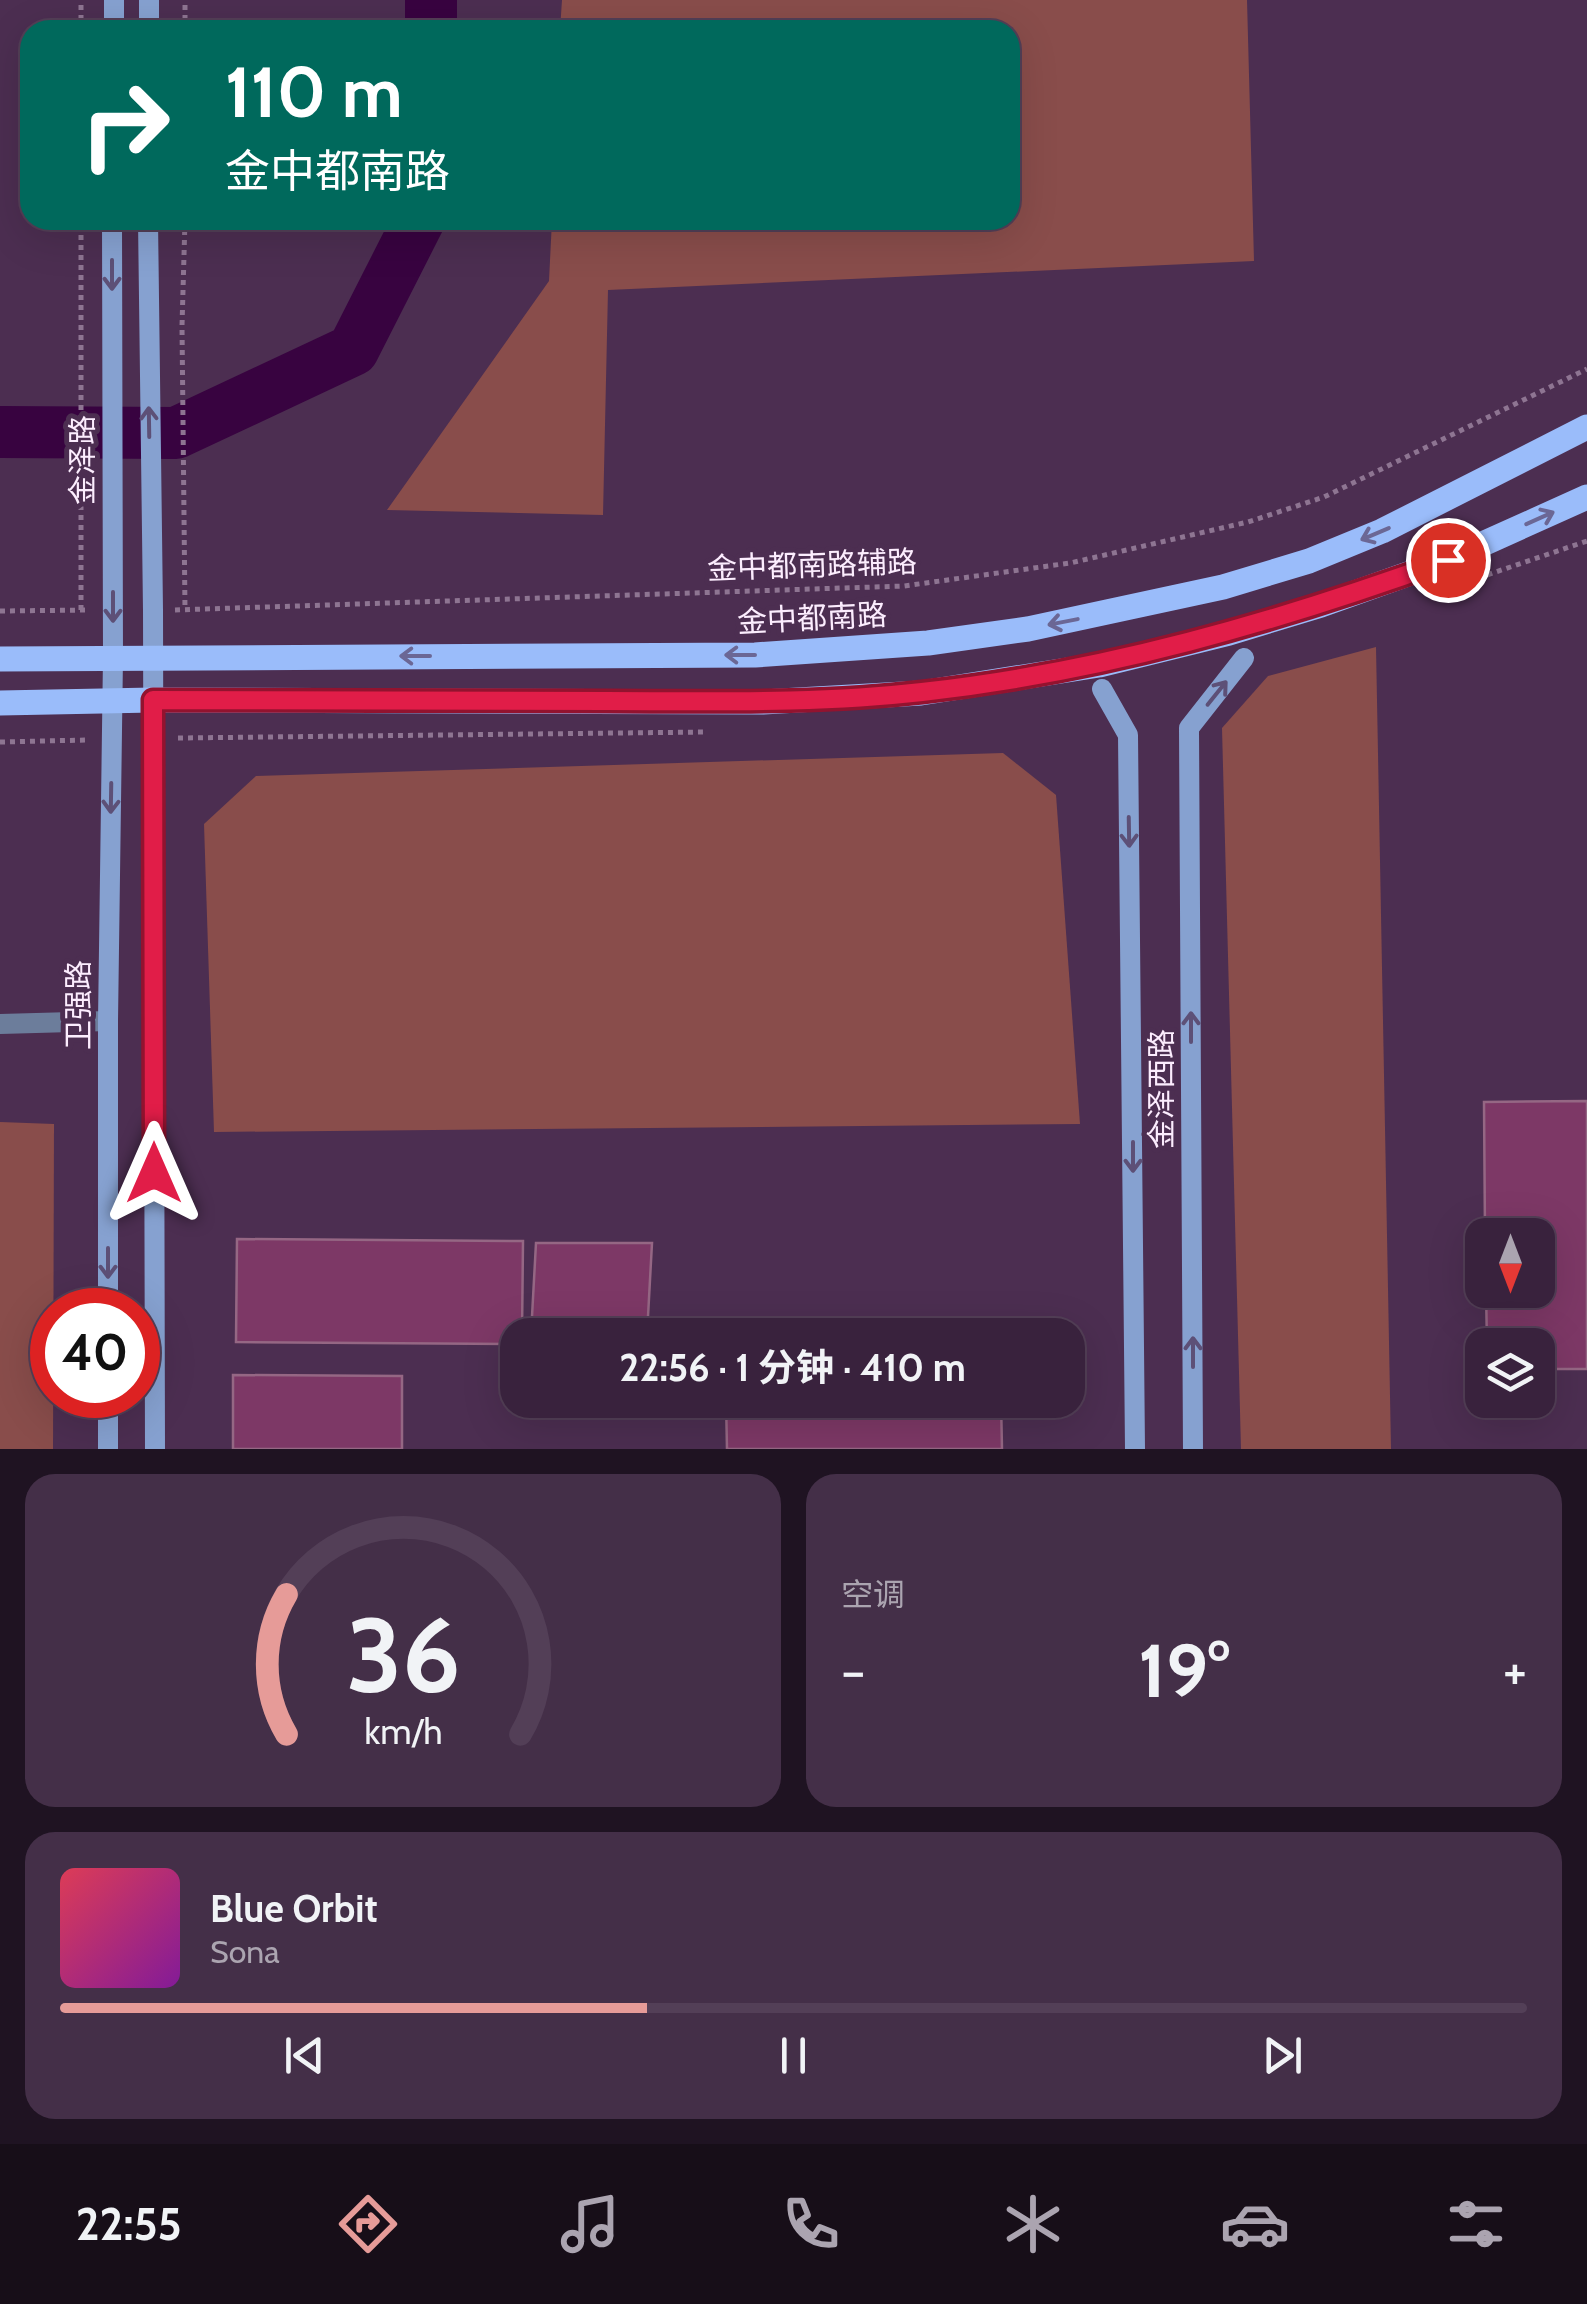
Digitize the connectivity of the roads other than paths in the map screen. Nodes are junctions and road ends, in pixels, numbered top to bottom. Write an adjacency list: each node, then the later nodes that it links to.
1 (112, 230): 5 (street, 金泽路, one-way to 5)
2 (148, 230): 6 (street, one-way to 2)
3 (1587, 428): 6 (main road, 金中都南路, one-way to 6)
4 (1587, 497): 11 (main road, one-way to 4)
5 (113, 657): 6 (main road, 金中都南路); 8 (main road, 金中都南路); 10 (street, 金泽路)
6 (153, 657): 11 (street)
7 (1244, 658): 20 (street, 金泽西路, one-way to 7)
8 (0, 659)
9 (1102, 689): 19 (street, 金泽西路, one-way to 19)
10 (113, 700): 11 (main road); 12 (main road); 13 (street, 卫强路, one-way to 13)
11 (153, 700): 18 (street)
12 (0, 702)
13 (108, 1021): 14 (street); 15 (street, 卫强路, one-way to 15)
14 (0, 1024)
15 (108, 1288)
16 (108, 1418): 17 (street)
17 (108, 1449)
18 (155, 1449)
19 (1135, 1449)
20 (1194, 1449)

